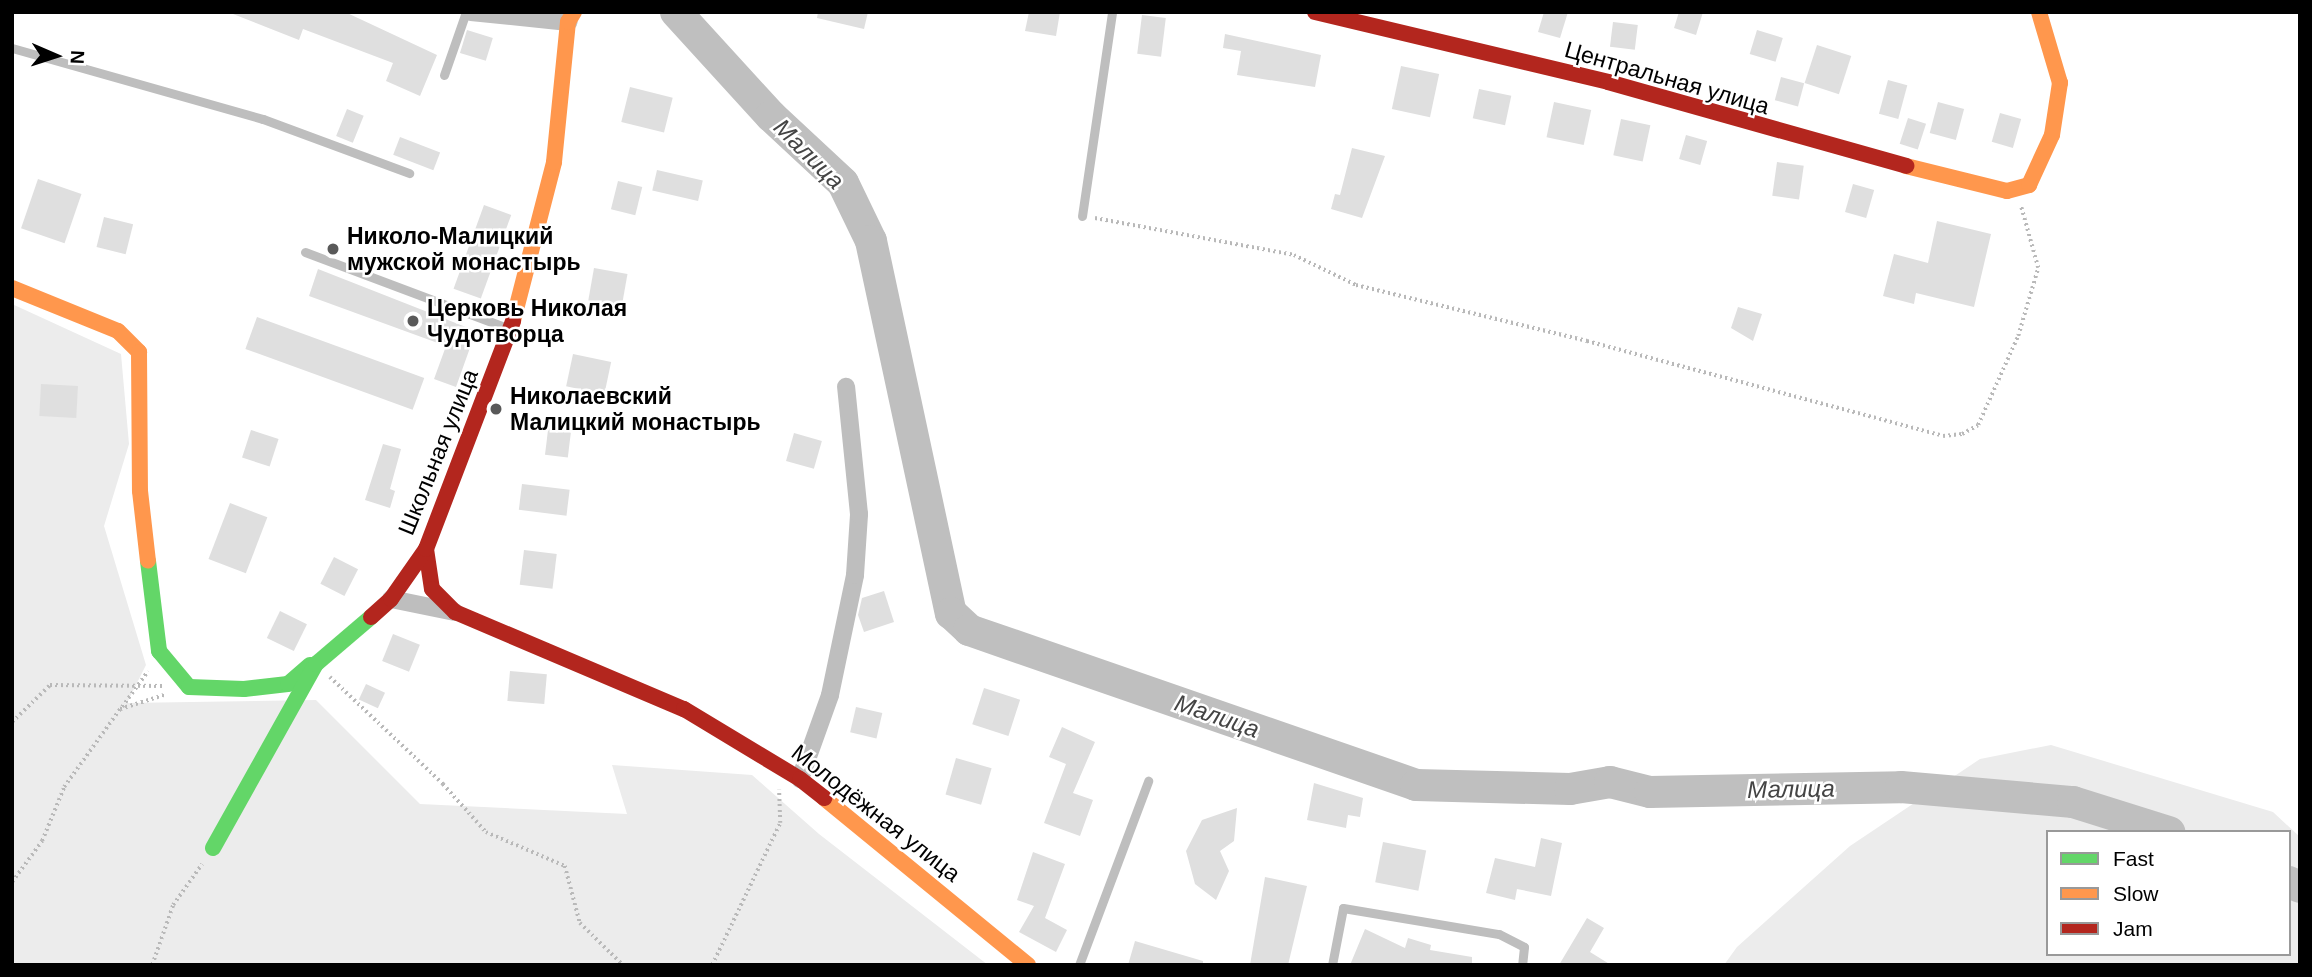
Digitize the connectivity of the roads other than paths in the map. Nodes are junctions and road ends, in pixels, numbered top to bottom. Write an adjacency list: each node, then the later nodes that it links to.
1 (466, 12): 8 (lane)
2 (471, 12): 6 (street)
3 (1112, 12): 10 (lane)
4 (1315, 12): 5 (street, Центральная улица)
5 (2039, 12)
6 (571, 17): 13 (street, Школьная улица)
7 (12, 48): 9 (lane)
8 (444, 75)
9 (409, 173)
10 (1082, 216)
11 (305, 252): 13 (lane)
12 (12, 288): 18 (street)
13 (511, 330): 15 (street, Школьная улица)
14 (846, 387): 19 (street)
15 (426, 549): 16 (street, Школьная улица); 17 (street, Молодёжная улица)
16 (391, 599): 17 (street, Молодёжная улица); 18 (street, Школьная улица)
17 (455, 612): 19 (street, Молодёжная улица)
18 (327, 650): 21 (street, Школьная улица)
19 (800, 779): 22 (street, Молодёжная улица)
20 (1148, 781): 23 (lane)
21 (213, 848)
22 (1028, 965)
23 (1079, 965)
24 (1332, 965): 25 (lane)
25 (1522, 965)

